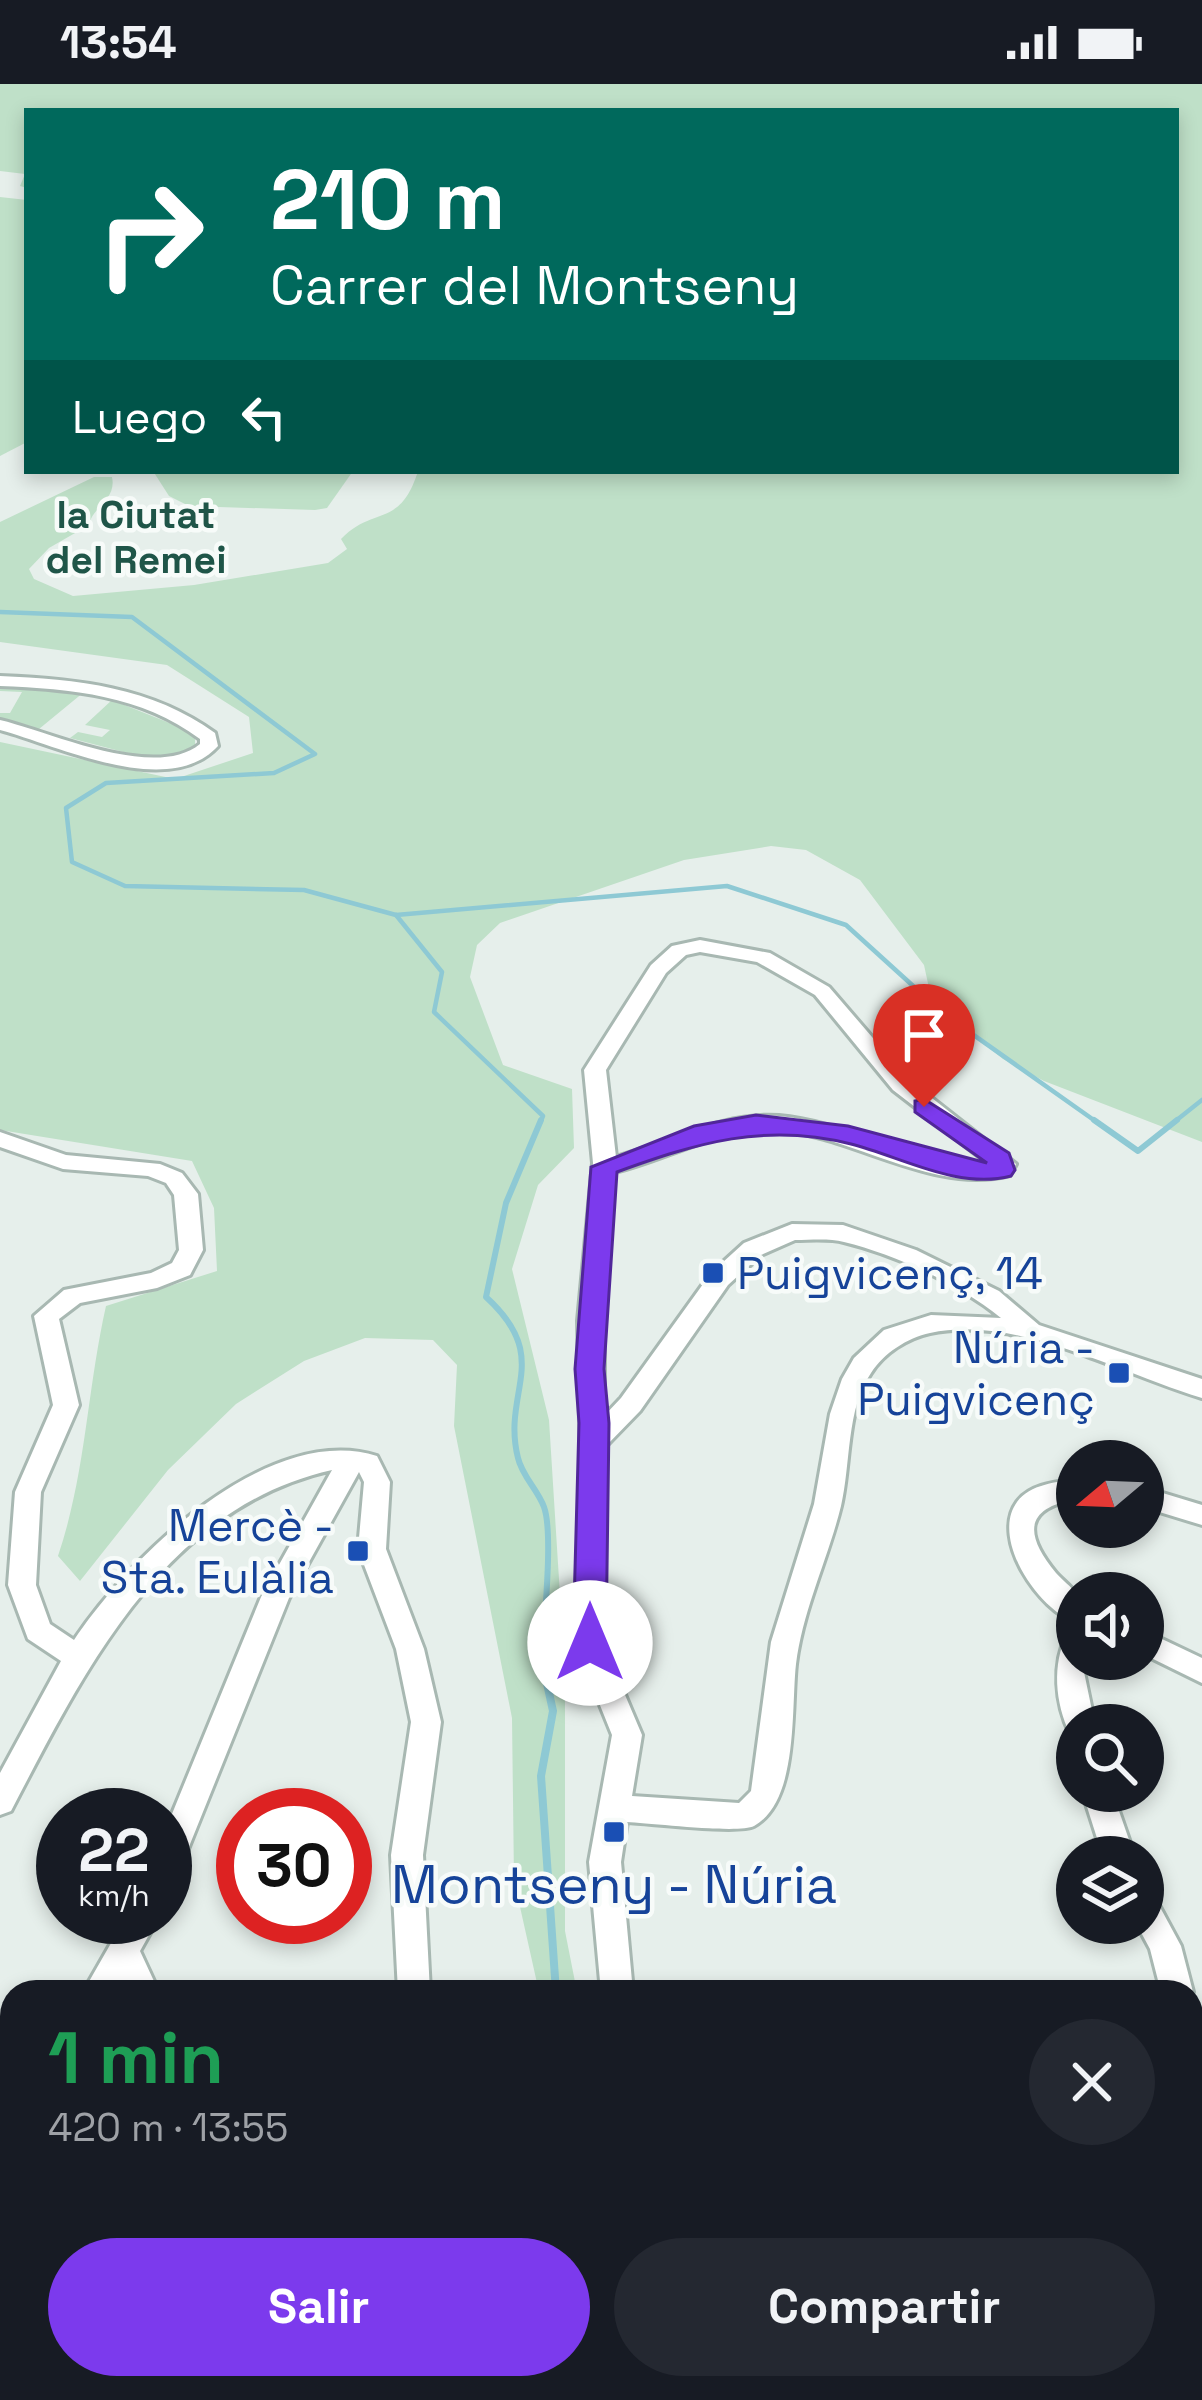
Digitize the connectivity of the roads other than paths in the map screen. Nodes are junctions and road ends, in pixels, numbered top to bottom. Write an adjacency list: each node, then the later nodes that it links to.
1 (0, 681): 2 (street)
2 (0, 725)
3 (0, 1139): 14 (street)
4 (604, 1167): 4 (street); 7 (street)
5 (1034, 1335): 6 (street); 7 (street); 18 (street)
6 (1202, 1389)
7 (593, 1443): 18 (street)
8 (352, 1458): 14 (street); 17 (street); 24 (street)
9 (1056, 1493): 12 (street)
10 (1164, 1503): 11 (street)
11 (1202, 1515)
12 (1056, 1595)
13 (1164, 1652): 15 (street)
14 (80, 1658): 16 (street)
15 (1202, 1671)
16 (0, 1802)
17 (192, 1802)
18 (613, 1808): 25 (street)
19 (129, 1944): 21 (street)
20 (1164, 1944): 26 (street)
21 (125, 1952): 22 (street); 23 (street)
22 (106, 1980)
23 (138, 1980)
24 (413, 1980)
25 (616, 1980)
26 (1174, 1980)

